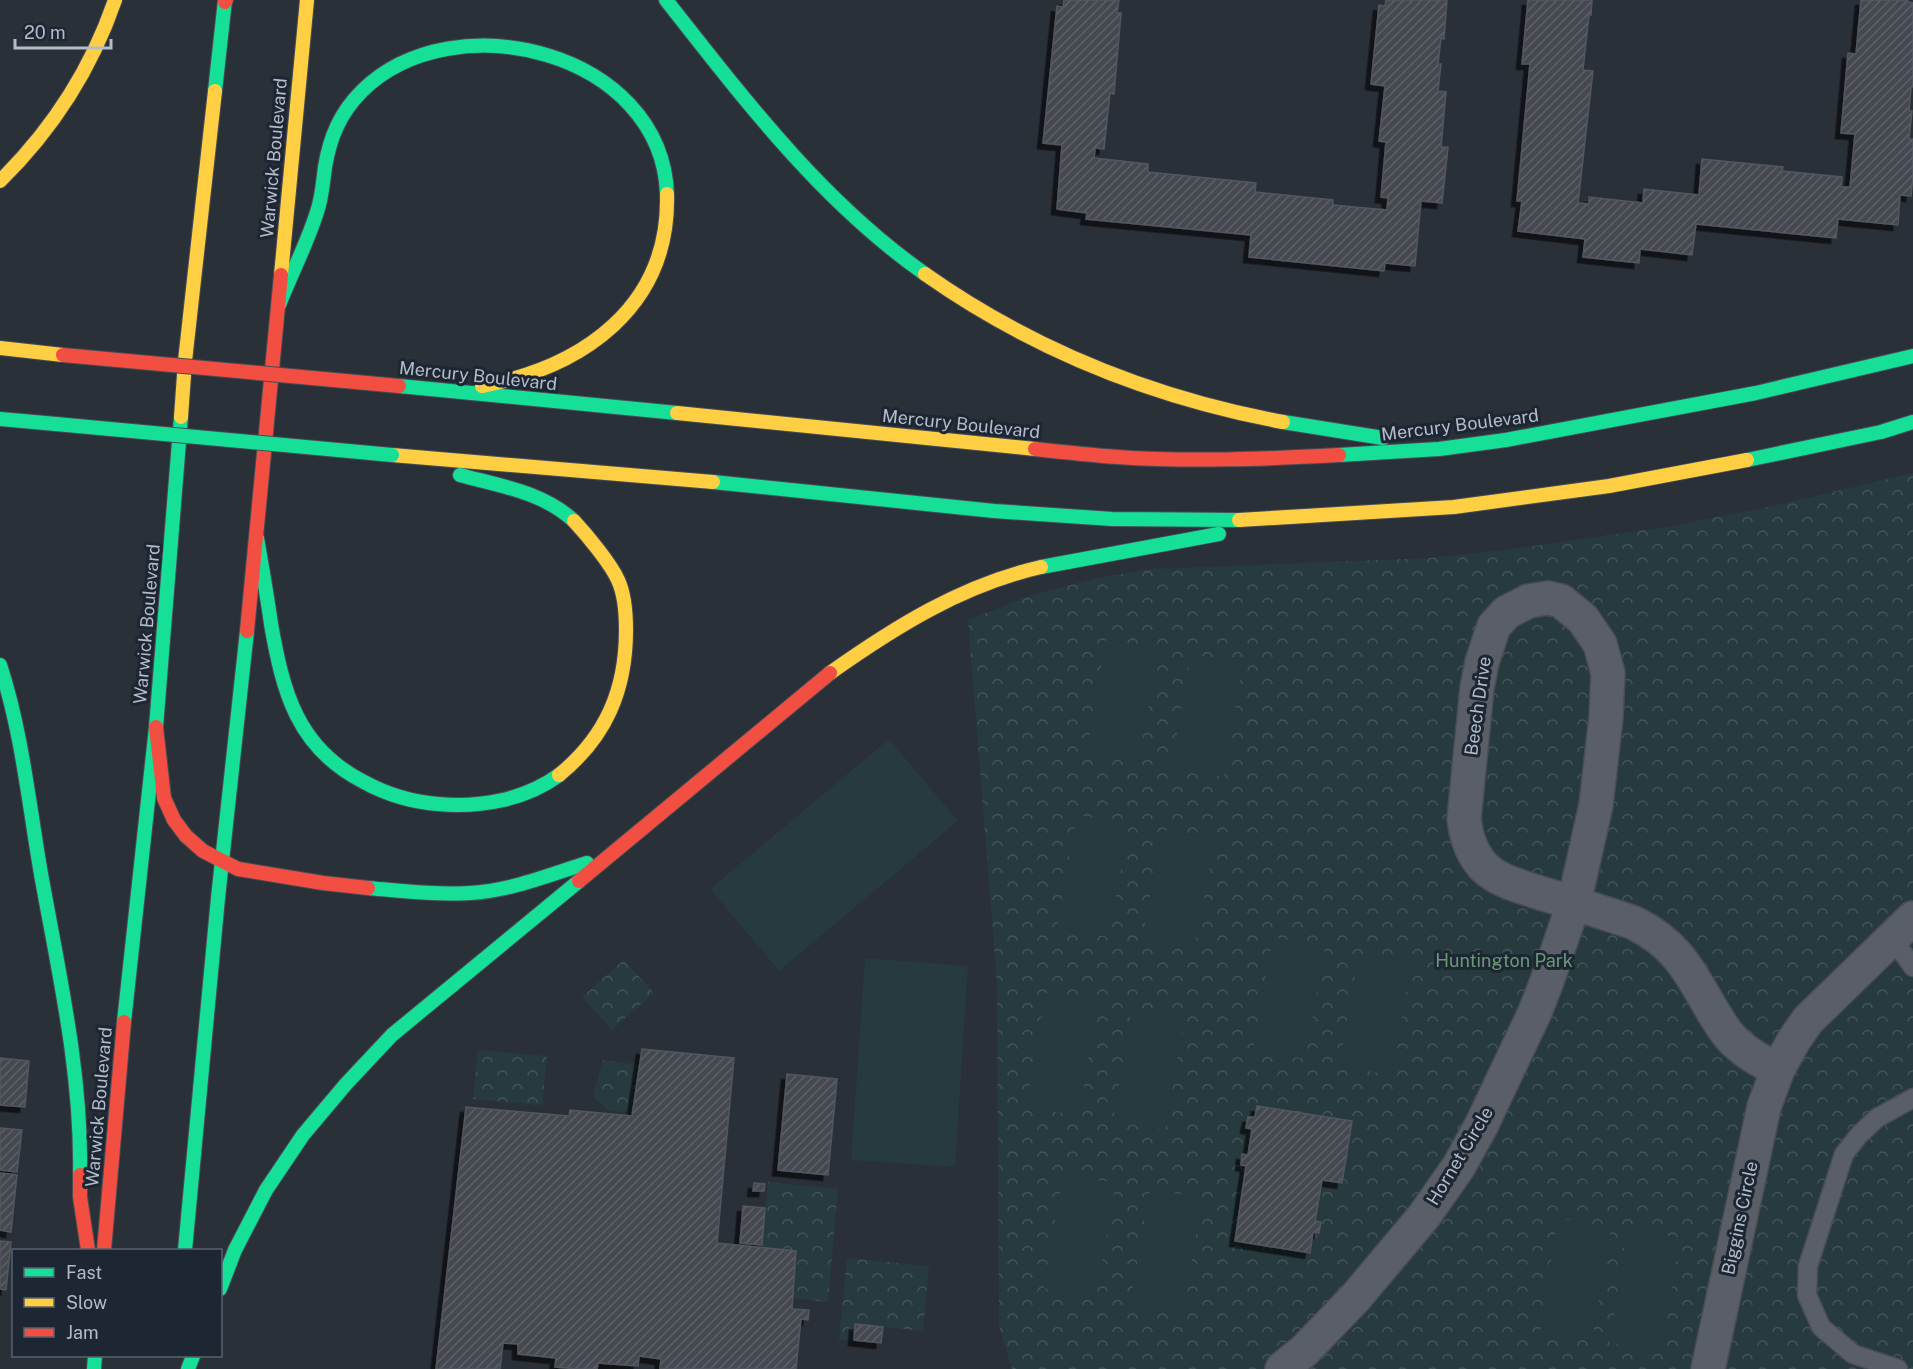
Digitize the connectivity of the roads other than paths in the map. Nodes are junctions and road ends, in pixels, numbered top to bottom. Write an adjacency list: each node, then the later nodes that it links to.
1 (115, 0): 7 (main road)
2 (307, 0): 8 (main road, Warwick Boulevard)
3 (653, 0): 6 (main road)
4 (666, 0): 6 (main road)
5 (225, 1): 21 (main road, Warwick Boulevard)
6 (676, 13): 16 (main road)
7 (0, 181)
8 (279, 305): 11 (main road); 19 (main road, Warwick Boulevard)
9 (0, 348): 11 (main road, Mercury Boulevard, bridge)
10 (1913, 356): 16 (main road, Mercury Boulevard)
11 (452, 392): 16 (main road, Mercury Boulevard)
12 (0, 419): 17 (main road, bridge)
13 (1913, 422): 14 (main road)
14 (1881, 432): 15 (main road); 18 (main road)
15 (1913, 435)
16 (1453, 448)
17 (392, 455): 18 (main road); 19 (main road)
18 (1295, 517): 22 (main road)
19 (257, 538): 23 (main road, Warwick Boulevard)
20 (0, 665): 29 (main road)
21 (156, 727): 23 (main road); 30 (main road, Warwick Boulevard)
22 (608, 855): 23 (main road); 32 (main road)
23 (223, 863): 31 (main road, Warwick Boulevard)
24 (1575, 903): 24 (street, Beech Drive); 27 (street, Beech Drive); 33 (street, Hornet Circle)
25 (1902, 928): 26 (lane); 27 (street)
26 (1913, 967)
27 (1778, 1069): 34 (street, Biggins Circle)
28 (1913, 1098): 35 (lane)
29 (88, 1249)
30 (104, 1249)
31 (185, 1249)
32 (222, 1284)
33 (1282, 1369)
34 (1708, 1369)
35 (1898, 1369)

